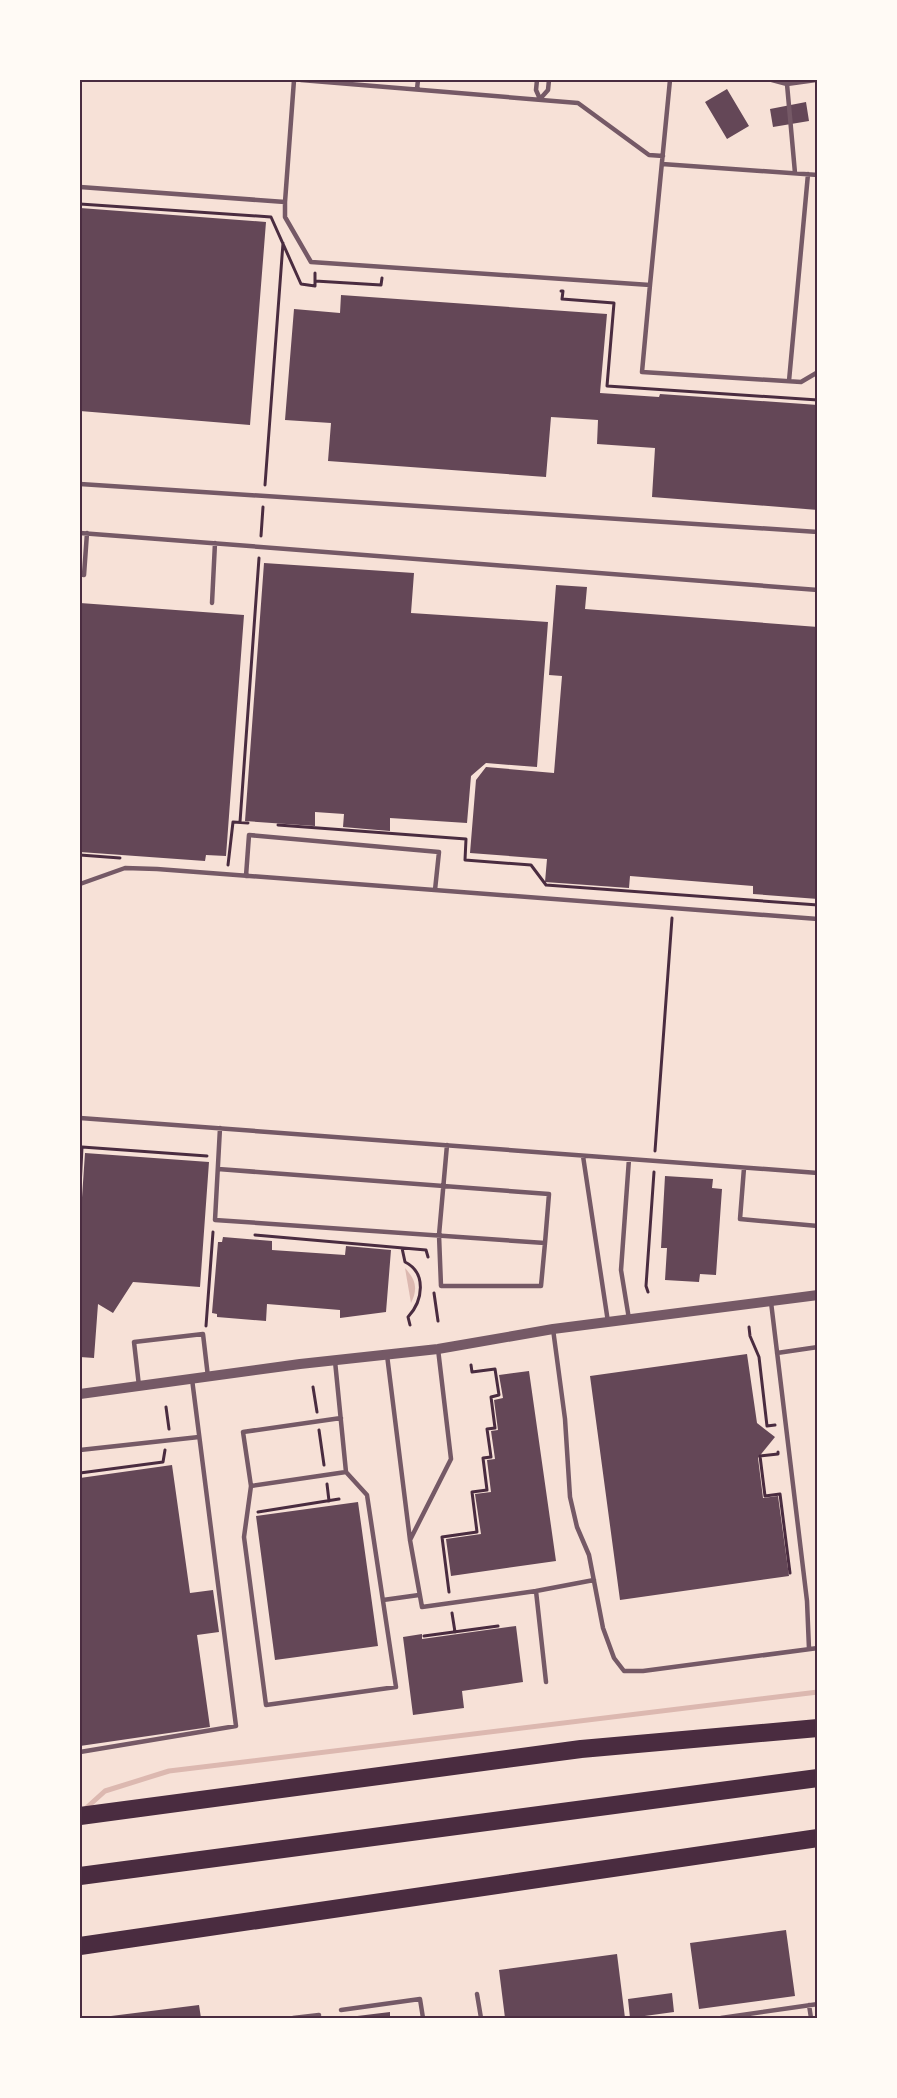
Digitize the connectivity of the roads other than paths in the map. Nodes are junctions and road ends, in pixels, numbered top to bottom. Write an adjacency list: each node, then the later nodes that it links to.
1 (294, 80): 19 (lane)
2 (301, 80): 9 (lane)
3 (418, 80): 11 (lane)
4 (537, 80): 12 (lane)
5 (549, 80): 12 (lane)
6 (670, 80): 13 (lane)
7 (772, 80): 10 (lane)
8 (816, 80): 10 (lane)
9 (375, 83): 11 (lane)
10 (787, 84): 15 (lane)
11 (417, 89): 12 (lane)
12 (540, 99): 13 (lane)
13 (663, 156): 14 (lane)
14 (662, 164): 15 (lane); 20 (lane)
15 (795, 173): 16 (lane)
16 (807, 174): 17 (lane); 22 (lane)
17 (818, 175)
18 (80, 187): 19 (lane)
19 (285, 202): 20 (lane)
20 (650, 285): 22 (lane)
21 (818, 372): 22 (lane)
22 (789, 381)
23 (80, 484): 24 (lane)
24 (818, 532)
25 (80, 533): 26 (lane)
26 (87, 533): 27 (lane); 28 (lane)
27 (215, 543): 29 (lane); 30 (lane)
28 (80, 574)
29 (818, 590)
30 (212, 603)
31 (246, 876): 32 (lane); 33 (lane); 33 (lane)
32 (80, 884)
33 (435, 890): 34 (lane)
34 (818, 919)
35 (80, 1118): 36 (lane)
36 (220, 1128): 37 (lane); 40 (lane)
37 (447, 1145): 38 (lane); 43 (lane)
38 (583, 1156): 39 (lane); 50 (lane)
39 (630, 1159): 41 (lane); 49 (lane)
40 (218, 1168): 43 (lane); 45 (lane)
41 (744, 1168): 42 (lane); 44 (lane)
42 (818, 1173)
43 (443, 1186): 45 (lane); 46 (lane)
44 (818, 1226)
45 (439, 1235): 46 (lane); 46 (lane)
46 (545, 1243)
47 (818, 1295): 48 (street)
48 (771, 1302): 49 (street); 54 (lane)
49 (629, 1319): 50 (street)
50 (608, 1322): 51 (street)
51 (553, 1329): 53 (street); 67 (lane)
52 (818, 1347): 54 (lane)
53 (438, 1349): 55 (street); 66 (lane)
54 (777, 1353): 72 (lane)
55 (387, 1355): 56 (street); 66 (lane)
56 (335, 1361): 57 (street); 61 (lane)
57 (208, 1377): 58 (street); 59 (lane)
58 (192, 1379): 59 (street); 62 (lane)
59 (139, 1386): 60 (street)
60 (80, 1394)
61 (341, 1418): 64 (lane); 65 (lane)
62 (199, 1437): 63 (lane); 75 (lane)
63 (80, 1450)
64 (346, 1472): 65 (lane); 70 (lane)
65 (251, 1486): 70 (lane)
66 (410, 1540): 69 (lane)
67 (594, 1580): 68 (lane); 72 (lane)
68 (536, 1591): 69 (lane); 73 (lane)
69 (419, 1595): 70 (lane)
70 (383, 1600)
71 (818, 1647): 72 (lane)
72 (809, 1649)
73 (546, 1682)
74 (818, 1728): 77 (highway)
75 (80, 1752)
76 (818, 1778): 79 (highway)
77 (80, 1816)
78 (818, 1838): 80 (highway)
79 (80, 1876)
80 (80, 1946)
81 (477, 1994): 88 (lane)
82 (818, 2004): 83 (lane)
83 (809, 2006): 89 (lane); 90 (lane)
84 (341, 2010): 87 (lane)
85 (319, 2015): 86 (lane)
86 (293, 2019)
87 (423, 2019)
88 (481, 2019)
89 (721, 2019)
90 (811, 2019)

